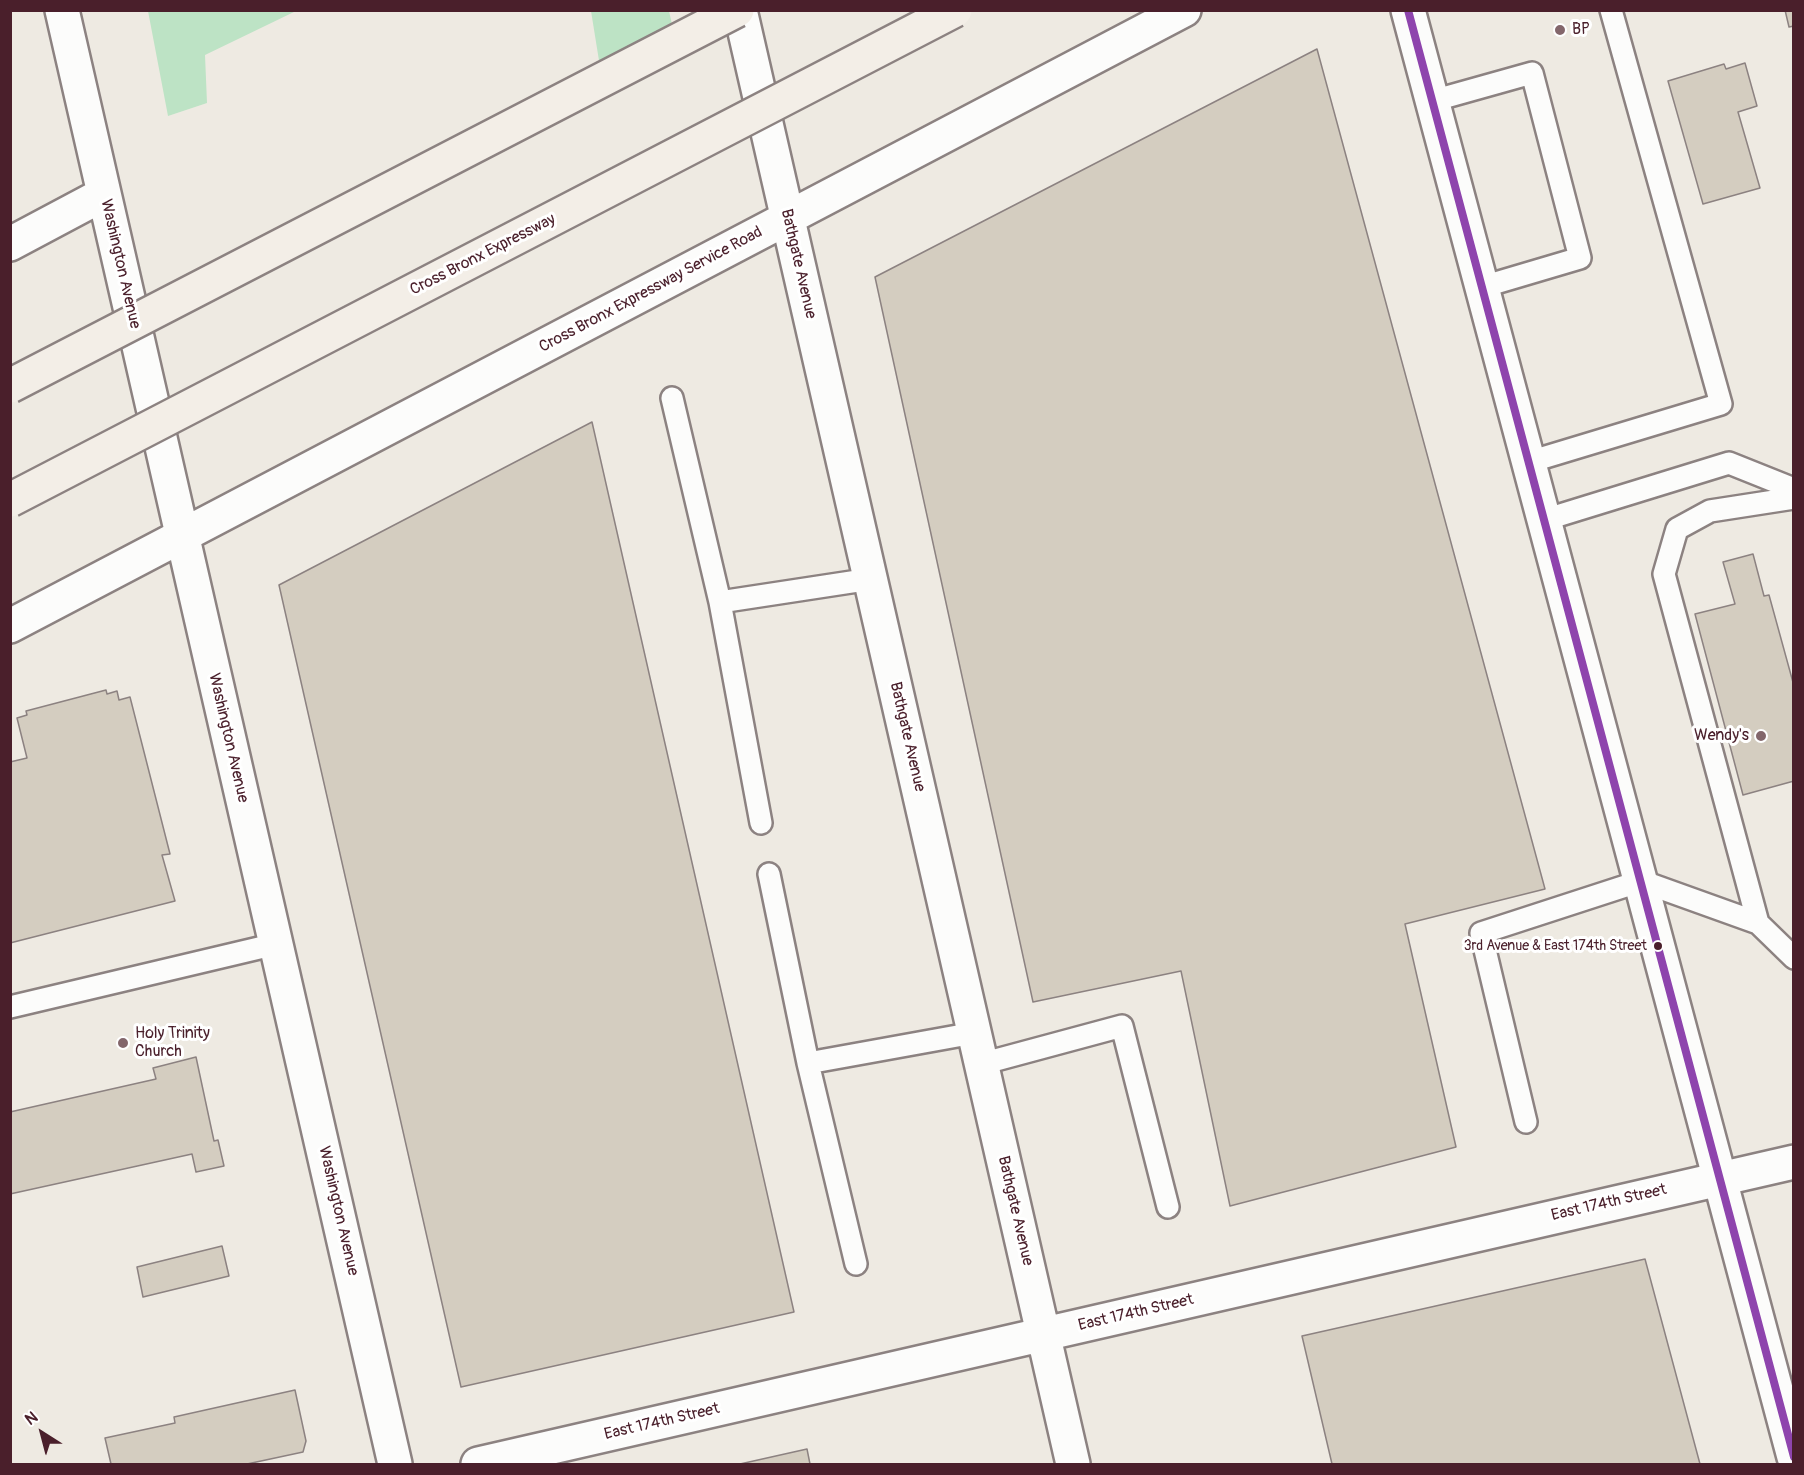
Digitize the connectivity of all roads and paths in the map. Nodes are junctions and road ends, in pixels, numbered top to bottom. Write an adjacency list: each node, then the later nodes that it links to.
1 (62, 10): 8 (street, Washington Avenue)
2 (739, 10): 9 (street, Bathgate Avenue); 12 (highway, bridge)
3 (955, 10): 17 (highway, Cross Bronx Expressway, bridge)
4 (1184, 10): 9 (street, Cross Bronx Expressway Service Road)
5 (1408, 10): 7 (street)
6 (1611, 10): 14 (lane)
7 (1432, 100): 11 (street); 11 (lane)
8 (104, 194): 10 (street); 19 (street, Washington Avenue)
9 (788, 218): 19 (street, Cross Bronx Expressway Service Road); 20 (street, Bathgate Avenue)
10 (10, 244)
11 (1482, 286): 14 (street)
12 (10, 386)
13 (672, 398): 21 (lane)
14 (1529, 462): 18 (street)
15 (1794, 489): 18 (lane)
16 (1794, 498): 26 (lane)
17 (10, 500)
18 (1544, 520): 25 (street)
19 (182, 536): 22 (street, Cross Bronx Expressway Service Road); 27 (street, Washington Avenue)
20 (871, 579): 21 (lane); 30 (street, Bathgate Avenue)
21 (720, 602): 23 (lane)
22 (10, 626)
23 (761, 823)
24 (769, 874): 31 (lane)
25 (1641, 881): 26 (lane); 32 (lane); 34 (street)
26 (1758, 923): 28 (lane)
27 (276, 944): 29 (lane); 39 (street, Washington Avenue)
28 (1794, 958)
29 (10, 1007)
30 (978, 1048): 31 (lane); 35 (lane); 37 (street, Bathgate Avenue)
31 (808, 1064): 36 (lane)
32 (1526, 1122)
33 (1794, 1162): 34 (street, East 174th Street)
34 (1720, 1178): 37 (street, East 174th Street); 38 (street)
35 (1168, 1207)
36 (856, 1264)
37 (1043, 1334): 40 (street, East 174th Street); 41 (street, Bathgate Avenue)
38 (1794, 1457)
39 (395, 1464)
40 (478, 1464)
41 (1073, 1464)

